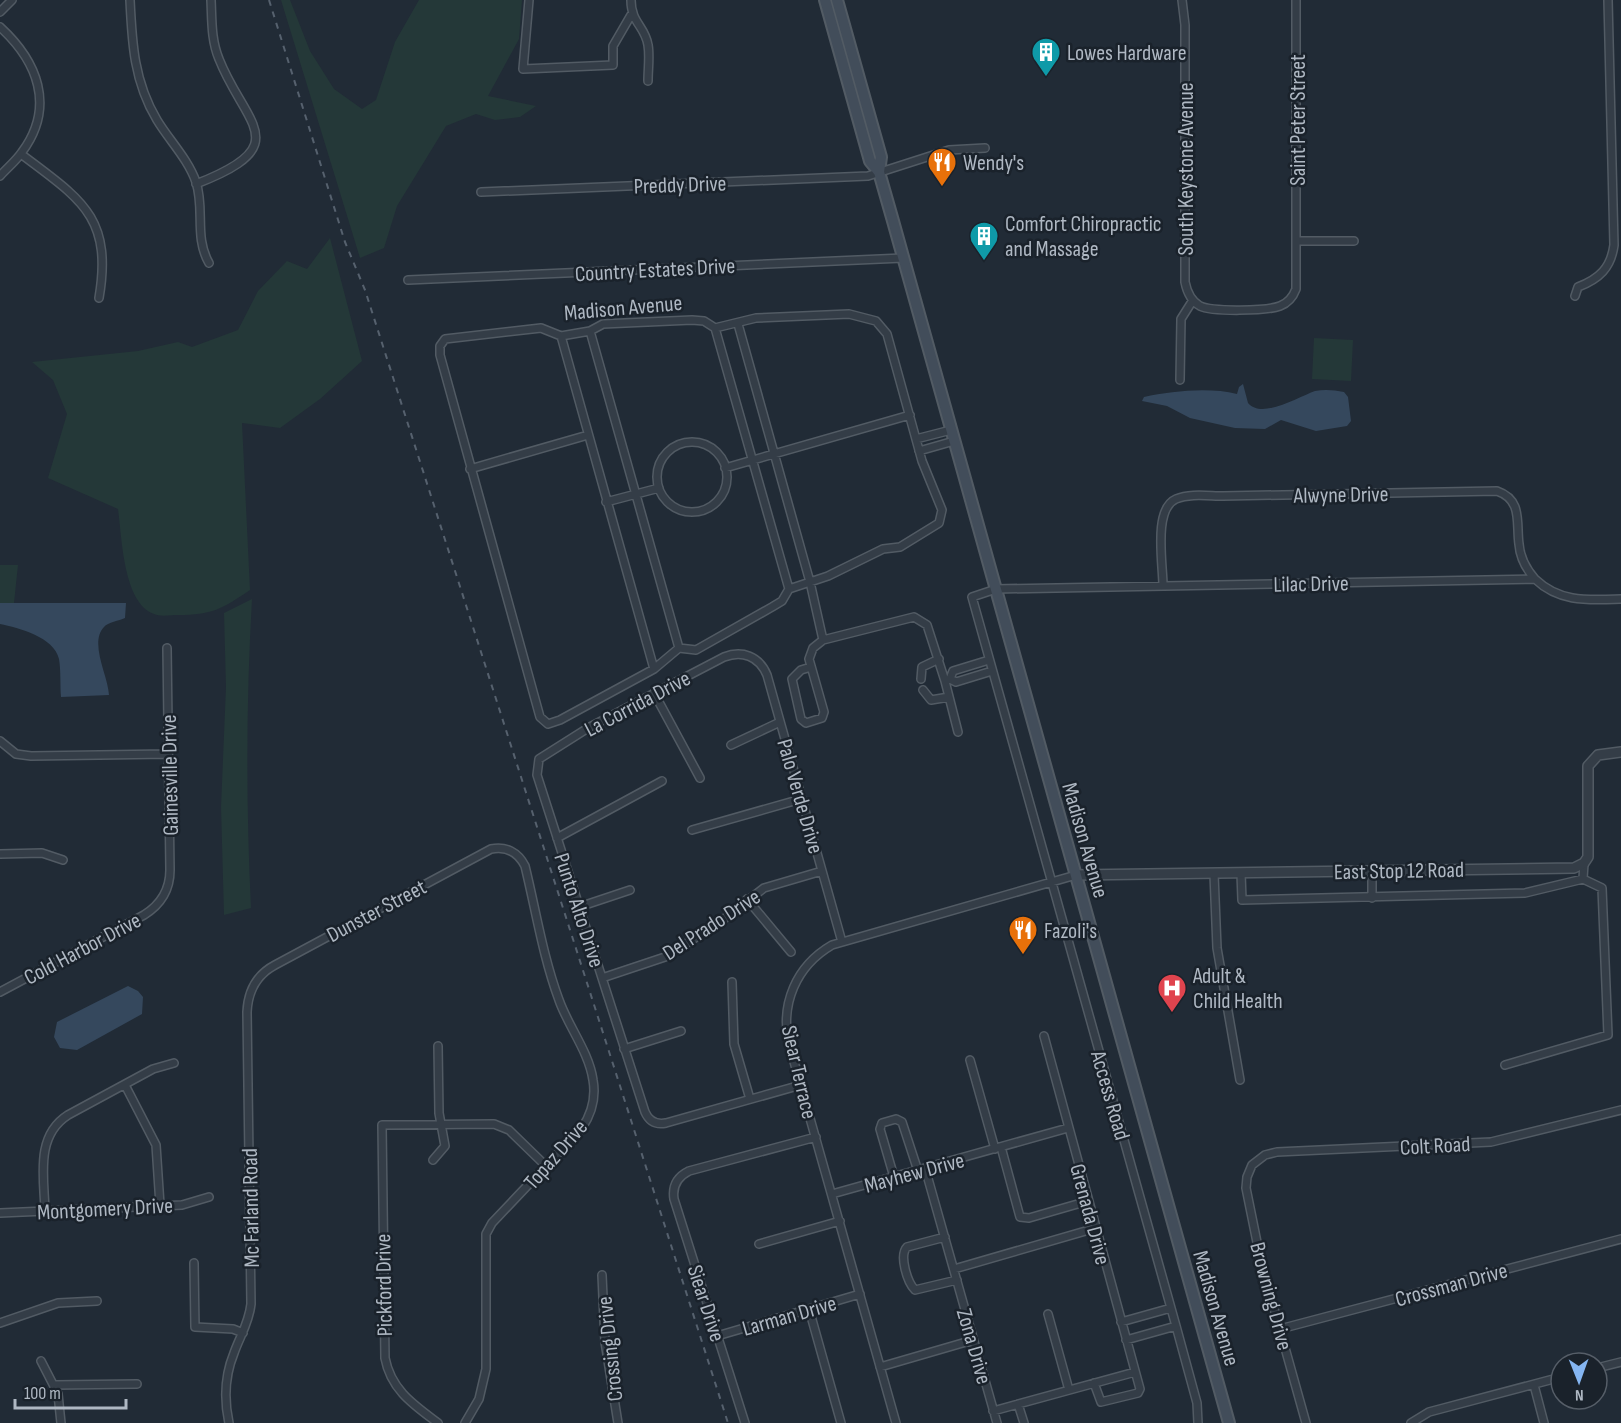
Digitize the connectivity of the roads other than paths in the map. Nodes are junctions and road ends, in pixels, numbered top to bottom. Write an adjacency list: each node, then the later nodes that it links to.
1 (12, 0): 11 (street)
2 (130, 0): 19 (street)
3 (212, 0): 19 (street)
4 (529, 0): 12 (street)
5 (631, 0): 12 (street)
6 (825, 0): 17 (main road, Madison Avenue)
7 (837, 0): 17 (main road, Madison Avenue)
8 (1182, 0): 29 (street, South Keystone Avenue)
9 (1296, 0): 22 (street, Saint Peter Street)
10 (1608, 0): 21 (street)
11 (0, 12)
12 (631, 15): 14 (street)
13 (0, 27): 16 (street)
14 (648, 81)
15 (985, 148): 17 (street, Preddy Drive)
16 (21, 153): 18 (street); 28 (street)
17 (879, 172): 20 (street, Preddy Drive); 24 (main road, Madison Avenue)
18 (0, 176)
19 (196, 184): 25 (street)
20 (481, 192)
21 (1617, 218): 27 (street)
22 (1297, 241): 23 (street); 29 (street, Saint Peter Street)
23 (1354, 241)
24 (903, 258): 26 (street, Country Estates Drive); 37 (main road, Madison Avenue)
25 (209, 263)
26 (408, 280)
27 (1575, 296)
28 (99, 298)
29 (1193, 300): 34 (street)
30 (738, 324): 31 (street, Madison Avenue); 35 (street, Madison Avenue); 40 (street)
31 (715, 328): 32 (street, Madison Avenue); 41 (street)
32 (590, 331): 33 (street, Madison Avenue); 45 (street)
33 (561, 336): 36 (street); 43 (street, Madison Avenue)
34 (1180, 380)
35 (910, 416): 38 (street); 40 (street)
36 (588, 435): 43 (street); 46 (street)
37 (953, 435): 38 (street); 39 (street); 50 (main road, Madison Avenue)
38 (916, 439): 39 (street)
39 (919, 451): 48 (street)
40 (775, 454): 41 (street); 48 (street)
41 (752, 460): 42 (street); 51 (street)
42 (725, 468): 44 (street); 44 (street)
43 (470, 469): 60 (street)
44 (658, 488): 45 (street)
45 (635, 493): 46 (street); 55 (street)
46 (606, 502): 60 (street)
47 (1535, 579): 49 (street, Lilac Drive); 49 (street, Alwyne Drive); 52 (street)
48 (810, 582): 51 (street); 53 (street)
49 (1163, 586): 50 (street, Lilac Drive)
50 (996, 589): 58 (street, Access Road); 87 (main road, Madison Avenue)
51 (789, 590): 55 (street)
52 (1621, 599)
53 (823, 639): 57 (street); 59 (street)
54 (167, 648): 72 (street, Gainesville Drive)
55 (679, 648): 60 (street)
56 (750, 656): 65 (street, La Corrida Drive); 67 (street, Palo Verde Drive)
57 (939, 659): 62 (street); 63 (street)
58 (989, 660): 61 (street, Access Road); 63 (street)
59 (811, 667): 59 (street)
60 (654, 669)
61 (992, 671): 63 (street); 89 (street, Access Road)
62 (921, 679)
63 (948, 680): 66 (street)
64 (923, 690): 66 (street)
65 (654, 693): 73 (street, La Corrida Drive); 74 (street)
66 (949, 697): 68 (street)
67 (780, 722): 70 (street); 76 (street, Palo Verde Drive)
68 (958, 732)
69 (0, 741): 72 (street)
70 (731, 745)
71 (1621, 752): 82 (street)
72 (168, 754): 93 (street, Gainesville Drive)
73 (537, 771): 78 (street, Punto Alto Drive)
74 (700, 778)
75 (662, 781): 78 (street)
76 (801, 799): 77 (street); 84 (street, Palo Verde Drive)
77 (692, 830)
78 (557, 838): 94 (street, Punto Alto Drive)
79 (510, 850): 99 (street, Dunster Street); 118 (street, Topaz Drive)
80 (0, 854): 81 (street)
81 (63, 860)
82 (1584, 863): 83 (street, East Stop 12 Road); 88 (street)
83 (1372, 870): 85 (street, East Stop 12 Road); 91 (street)
84 (822, 871): 92 (street, Del Prado Drive); 95 (street, Palo Verde Drive)
85 (1241, 873): 86 (street, East Stop 12 Road); 91 (street)
86 (1214, 874): 87 (street, East Stop 12 Road); 108 (street)
87 (1076, 875): 89 (street, Siear Terrace); 172 (main road, Madison Avenue)
88 (1583, 879): 91 (street); 107 (street)
89 (1052, 882): 95 (street, Siear Terrace); 139 (street, Access Road)
90 (630, 890): 94 (street)
91 (1372, 898)
92 (747, 899): 96 (street); 97 (street, Del Prado Drive)
93 (161, 900): 100 (street, Cold Harbor Drive)
94 (579, 907): 97 (street, Punto Alto Drive)
95 (842, 942): 110 (street, Siear Terrace)
96 (791, 952)
97 (602, 978): 104 (street, Punto Alto Drive)
98 (732, 982): 111 (street)
99 (251, 989): 146 (street, Mc Farland Road)
100 (0, 992)
101 (681, 1031): 104 (street)
102 (1044, 1036): 114 (street, Grenada Drive)
103 (438, 1046): 113 (street)
104 (624, 1049): 111 (street, Punto Alto Drive)
105 (970, 1060): 116 (street, Mayhew Drive)
106 (174, 1063): 109 (street)
107 (1505, 1065)
108 (1240, 1080)
109 (125, 1085): 125 (street); 126 (street)
110 (801, 1085): 111 (street); 115 (street, Siear Terrace)
111 (750, 1099)
112 (1621, 1110): 119 (street, Colt Road)
113 (442, 1125): 117 (street); 118 (street); 163 (street, Pickford Drive)
114 (1068, 1128): 116 (street, Mayhew Drive); 124 (street, Grenada Drive)
115 (816, 1137): 122 (street, Siear Terrace); 147 (street, Siear Drive)
116 (998, 1148): 120 (street, Mayhew Drive); 124 (street)
117 (433, 1160)
118 (546, 1166): 164 (street, Topaz Drive)
119 (1250, 1167): 145 (street, Browning Drive)
120 (922, 1169): 121 (street, Mayhew Drive); 121 (street, Zona Drive); 130 (street, Zona Drive)
121 (894, 1177): 122 (street, Mayhew Drive)
122 (832, 1194): 128 (street, Siear Terrace)
123 (209, 1197): 125 (street, Montgomery Drive)
124 (1088, 1201): 129 (street, Grenada Drive)
125 (160, 1205): 126 (street, Montgomery Drive)
126 (45, 1211): 127 (street, Montgomery Drive)
127 (0, 1213)
128 (840, 1221): 132 (street); 137 (street, Siear Terrace)
129 (1096, 1228): 134 (street); 142 (street, Grenada Drive)
130 (945, 1237): 134 (street, Zona Drive); 136 (street, Zona Drive)
131 (1621, 1239): 145 (street, Crossman Drive)
132 (759, 1244)
133 (194, 1263): 146 (street)
134 (954, 1269): 136 (street, Zona Drive)
135 (602, 1275): 165 (street, Crossing Drive)
136 (957, 1280): 148 (street, Zona Drive)
137 (860, 1294): 140 (street, Larman Drive); 151 (street, Siear Terrace)
138 (97, 1301): 143 (street)
139 (1171, 1308): 142 (street); 144 (street, Access Road)
140 (809, 1309): 147 (street, Larman Drive); 167 (street)
141 (1048, 1314): 158 (street)
142 (1121, 1322): 149 (street, Grenada Drive)
143 (0, 1323)
144 (1176, 1326): 149 (street); 171 (street, Access Road)
145 (1280, 1329): 173 (street, Browning Drive)
146 (243, 1333): 162 (street, Mc Farland Road)
147 (717, 1336): 166 (street, Siear Drive)
148 (973, 1340): 151 (street); 160 (street, Zona Drive)
149 (1126, 1340): 152 (street, Grenada Drive)
150 (40, 1361): 155 (street)
151 (880, 1367): 168 (street, Siear Terrace)
152 (1135, 1372): 154 (street); 154 (street, Grenada Drive)
153 (1549, 1380): 157 (street)
154 (1094, 1383): 158 (street)
155 (55, 1384): 156 (street); 161 (street)
156 (137, 1384)
157 (1534, 1384): 174 (street); 175 (street)
158 (1069, 1390): 159 (street)
159 (1018, 1404): 160 (street); 170 (street)
160 (993, 1411): 169 (street, Zona Drive)
161 (62, 1423)
162 (229, 1423)
163 (438, 1423)
164 (465, 1423)
165 (618, 1423)
166 (745, 1423)
167 (841, 1423)
168 (896, 1423)
169 (997, 1423)
170 (1024, 1423)
171 (1198, 1423)
172 (1229, 1423)
173 (1306, 1423)
174 (1411, 1423)
175 (1544, 1423)

